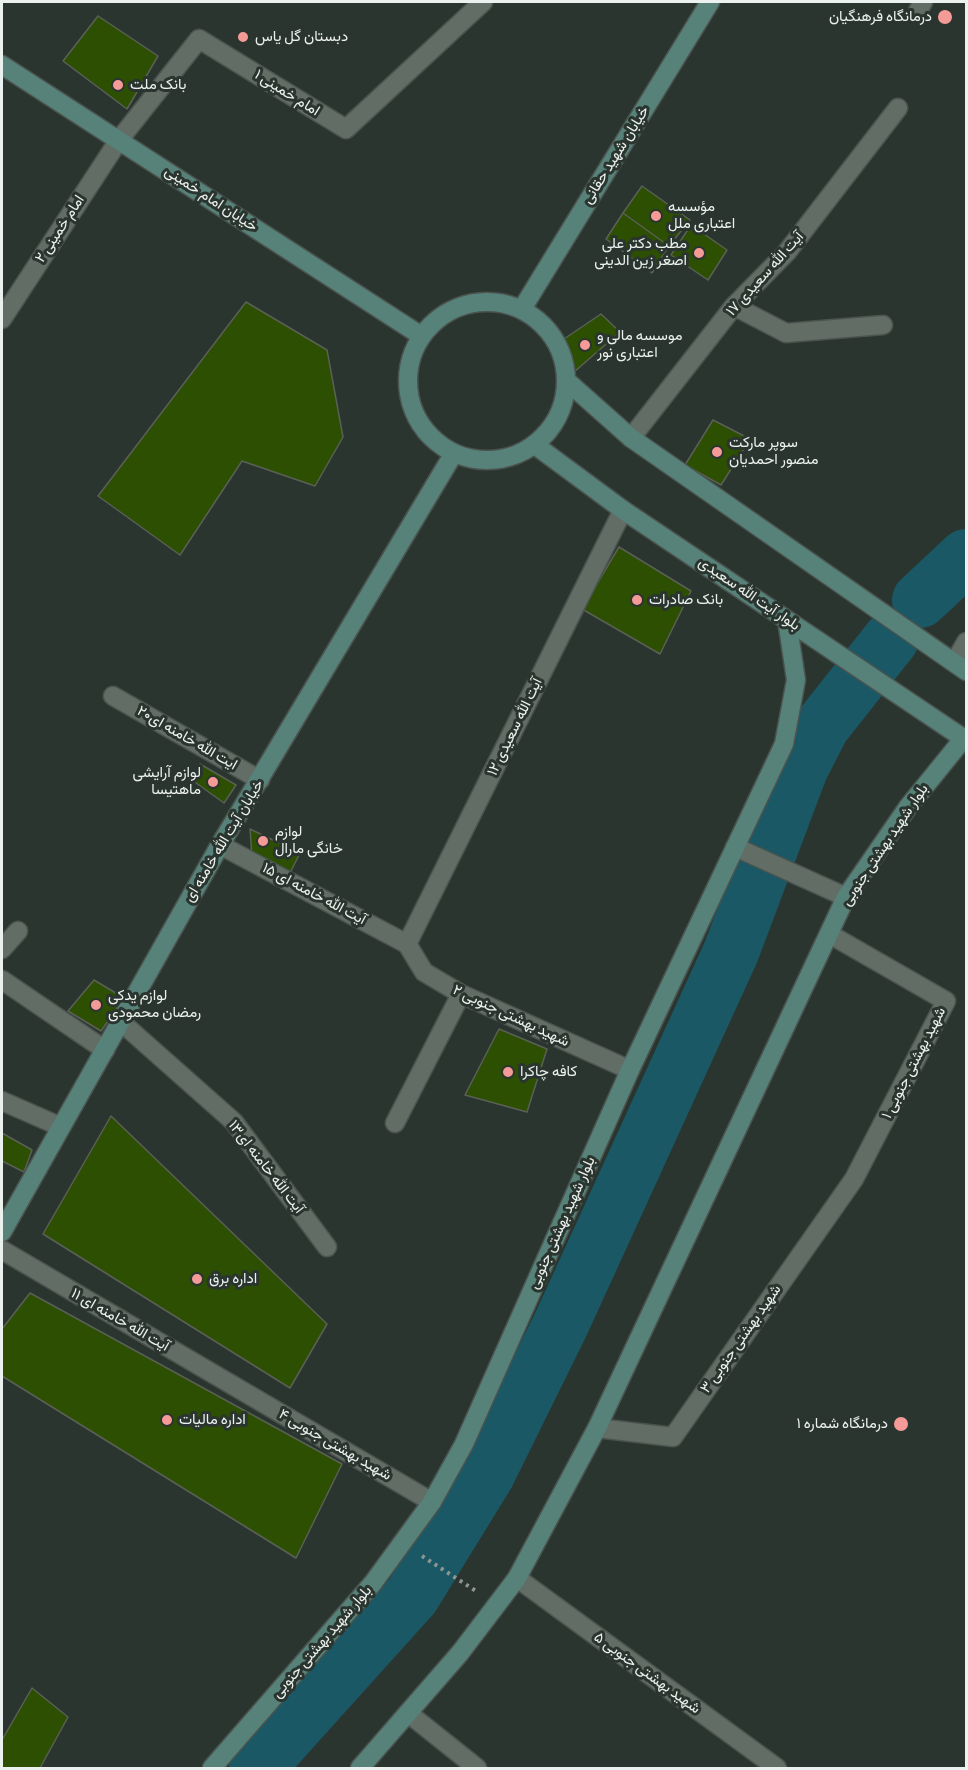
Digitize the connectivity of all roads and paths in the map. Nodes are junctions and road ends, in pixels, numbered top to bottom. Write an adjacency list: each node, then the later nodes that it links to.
1 (483, 2): 5 (street, امام خمینی ۱)
2 (710, 2): 7 (main road, خیابان شهید حقانی)
3 (2, 64): 5 (main road, خیابان امام خمینی)
4 (898, 108): 6 (street, آیت الله سعیدی ۱۷)
5 (119, 140): 8 (street, امام خمینی ۲); 10 (main road, خیابان امام خمینی)
6 (734, 306): 9 (street); 12 (street, آیت الله سعیدی ۱۷)
7 (522, 309): 10 (main road); 11 (main road)
8 (2, 319)
9 (883, 325)
10 (420, 335): 14 (main road)
11 (568, 382): 12 (main road); 13 (main road)
12 (631, 438): 18 (main road)
13 (535, 445): 14 (main road); 15 (main road, بلوار آیت الله سعیدی)
14 (454, 453): 21 (main road, خیابان آیت الله خامنه ای)
15 (623, 510): 16 (main road, بلوار آیت الله سعیدی); 27 (street, آیت الله سعیدی ۱۲)
16 (787, 620): 20 (main road, بلوار آیت الله سعیدی); 23 (main road, بلوار شهید بهشتی جنوبی)
17 (966, 642): 18 (street)
18 (961, 667)
19 (113, 696): 21 (street, ایت الله خامنه ای۲۰)
20 (965, 739): 24 (main road, بلوار شهید بهشتی جنوبی)
21 (260, 780): 22 (main road, خیابان آیت الله خامنه ای)
22 (220, 845): 27 (street, آیت الله خامنه ای ۱۵); 31 (main road, خیابان آیت الله خامنه ای)
23 (735, 847): 24 (street); 33 (main road, بلوار شهید بهشتی جنوبی)
24 (846, 897): 26 (main road, بلوار شهید بهشتی جنوبی)
25 (18, 931): 28 (street)
26 (831, 935): 37 (street, شهید بهشتی جنوبی ۱); 42 (main road, بلوار شهید بهشتی جنوبی)
27 (408, 944): 30 (street, شهید بهشتی جنوبی ۲)
28 (2, 950)
29 (2, 980): 32 (street)
30 (461, 994): 33 (street, شهید بهشتی جنوبی ۲); 35 (street)
31 (120, 1021): 32 (main road, خیابان آیت الله خامنه ای); 39 (street, آیت الله خامنه ای۱۳)
32 (105, 1050): 36 (main road, خیابان آیت الله خامنه ای)
33 (630, 1070): 43 (main road, بلوار شهید بهشتی جنوبی)
34 (2, 1101): 36 (street)
35 (395, 1123)
36 (59, 1126): 38 (main road, خیابان آیت الله خامنه ای)
37 (854, 1179): 42 (street, شهید بهشتی جنوبی ۳)
38 (2, 1232)
39 (327, 1247)
40 (2, 1250): 41 (street, آیت الله خامنه ای ۱۱)
41 (238, 1389): 43 (street, شهید بهشتی جنوبی ۴)
42 (597, 1428): 45 (main road, بلوار شهید بهشتی جنوبی)
43 (432, 1502): 48 (main road, بلوار شهید بهشتی جنوبی)
44 (425, 1558): 46 (path)
45 (517, 1578): 47 (main road, بلوار شهید بهشتی جنوبی); 51 (street, شهید بهشتی جنوبی ۵)
46 (476, 1591)
47 (408, 1713): 49 (main road, بلوار شهید بهشتی جنوبی); 50 (street)
48 (212, 1768)
49 (360, 1768)
50 (477, 1768)
51 (777, 1768)

